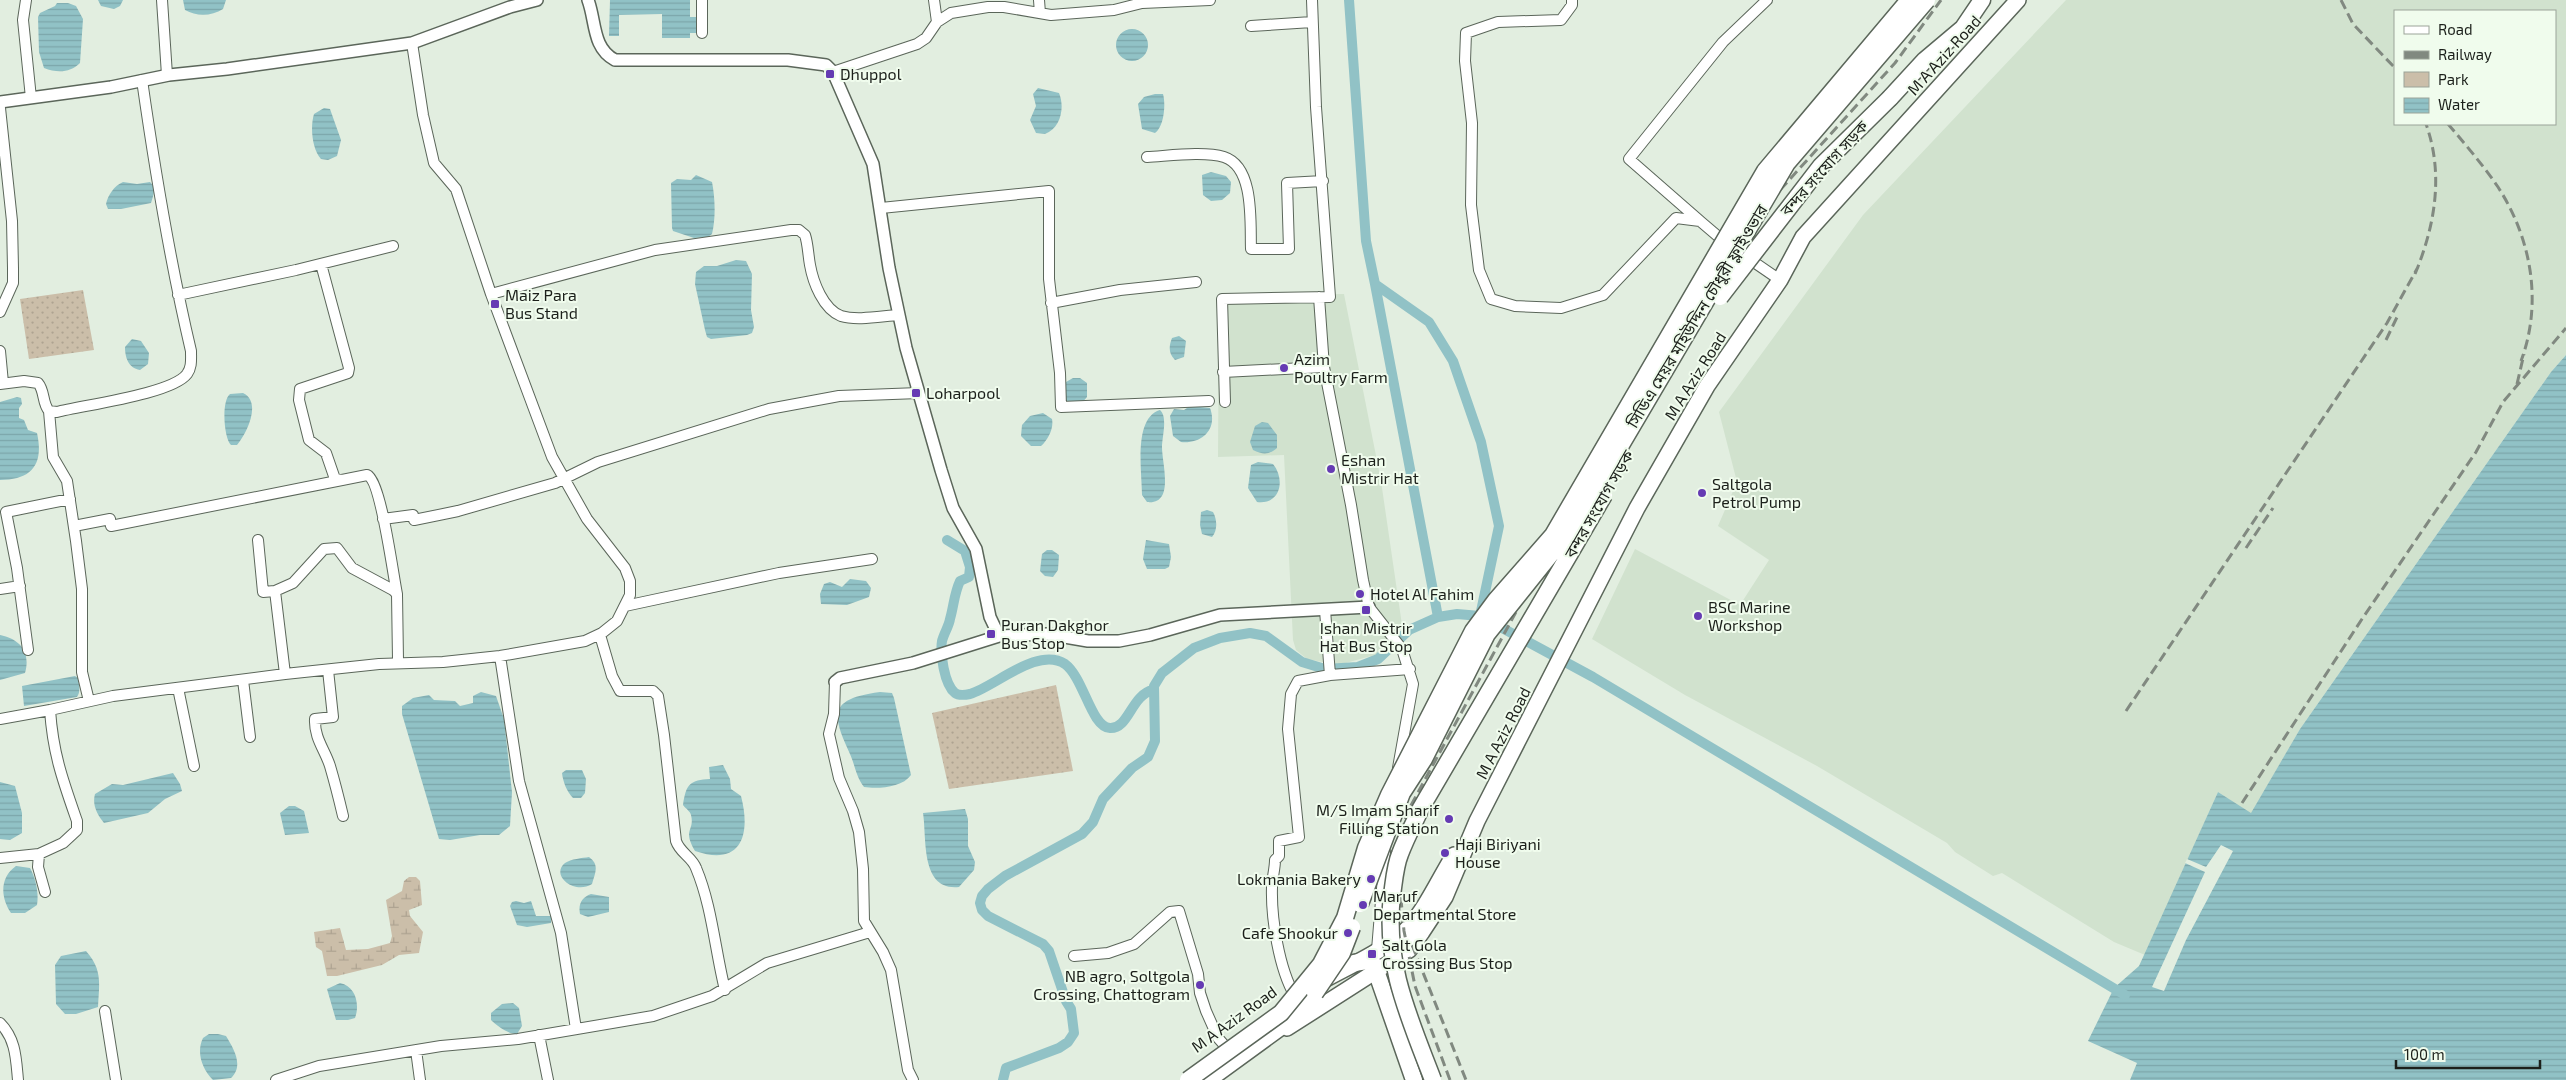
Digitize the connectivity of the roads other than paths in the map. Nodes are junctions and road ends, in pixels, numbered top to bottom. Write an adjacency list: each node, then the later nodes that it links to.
1 (26, 0): 25 (street)
2 (162, 0): 23 (street)
3 (537, 0): 21 (street)
4 (588, 0): 22 (street)
5 (702, 0): 20 (street)
6 (934, 0): 17 (street)
7 (1039, 0): 16 (street)
8 (1210, 0): 16 (street)
9 (1312, 0): 18 (street)
10 (1768, 0): 31 (street)
11 (1909, 0): 106 (highway, bridge)
12 (1927, 0): 107 (highway, সিডিএ মেয়র মহিউদ্দিন চৌধুরী ফ্লাইওভার, bridge)
13 (1982, 0): 110 (highway, বন্দর সংযোগ সড়ক, bridge)
14 (2018, 0): 34 (main road, M A Aziz Road)
15 (1574, 2): 31 (street)
16 (1040, 13): 17 (street)
17 (936, 22): 22 (street)
18 (1312, 22): 19 (street); 29 (street)
19 (1251, 26)
20 (702, 33)
21 (412, 43): 23 (street); 36 (street)
22 (833, 72): 30 (street)
23 (167, 75): 24 (street)
24 (142, 80): 25 (street); 37 (street)
25 (31, 98): 26 (street)
26 (0, 102)
27 (0, 108): 40 (street)
28 (1146, 157): 29 (street)
29 (1323, 181): 38 (street)
30 (881, 208): 39 (street); 41 (street)
31 (1700, 221): 34 (street)
32 (393, 246): 33 (street)
33 (321, 264): 37 (street); 51 (street)
34 (1780, 280): 82 (main road, M A Aziz Road)
35 (1196, 282): 39 (street)
36 (491, 294): 41 (street); 50 (street)
37 (178, 295): 49 (street)
38 (1319, 298): 43 (street); 44 (street)
39 (1051, 303): 47 (street)
40 (0, 312)
41 (899, 315): 46 (street)
42 (0, 351): 45 (street)
43 (1324, 367): 44 (street); 62 (street)
44 (1223, 372): 48 (street)
45 (2, 383): 49 (street)
46 (919, 393): 50 (street); 65 (street)
47 (1209, 402)
48 (1225, 402)
49 (49, 412): 52 (street)
50 (563, 478): 53 (street); 61 (street)
51 (342, 480): 53 (street); 54 (street)
52 (70, 499): 54 (street); 57 (street)
53 (383, 519): 60 (street)
54 (74, 526): 76 (street)
55 (258, 540): 59 (street)
56 (872, 560): 61 (street)
57 (20, 586): 58 (street); 66 (street)
58 (0, 589)
59 (276, 591): 60 (street); 71 (street)
60 (397, 594): 68 (street)
61 (625, 606): 64 (street)
62 (1369, 607): 63 (street); 69 (street)
63 (1325, 610): 65 (street); 72 (street)
64 (600, 635): 67 (street); 91 (street)
65 (999, 636): 74 (street)
66 (28, 650)
67 (500, 656): 70 (street); 95 (street)
68 (398, 660)
69 (1410, 669): 72 (street); 87 (street)
70 (328, 670): 71 (street); 81 (street)
71 (285, 674): 73 (street)
72 (1330, 675): 92 (street)
73 (243, 680): 75 (street); 79 (street)
74 (835, 682): 86 (street)
75 (178, 688): 76 (street); 80 (street)
76 (89, 701): 77 (street)
77 (50, 710): 78 (street); 83 (street)
78 (0, 719)
79 (250, 738)
80 (194, 766)
81 (343, 816)
82 (1476, 821): 87 (main road, M A Aziz Road); 90 (main road, M A Aziz Road)
83 (39, 854): 84 (street); 85 (street)
84 (0, 858)
85 (45, 892)
86 (870, 932): 91 (street); 104 (street)
87 (1377, 950): 89 (main road, M A Aziz Road)
88 (1074, 956): 97 (street)
89 (1354, 964): 90 (highway); 92 (main road, M A Aziz Road)
90 (1378, 972): 108 (main road, M A Aziz Road); 109 (highway)
91 (725, 990): 95 (street)
92 (1295, 996): 97 (main road, M A Aziz Road)
93 (105, 1011): 100 (street)
94 (0, 1023): 99 (street)
95 (576, 1029): 96 (street)
96 (539, 1035): 98 (street); 103 (street)
97 (1226, 1047): 105 (main road, M A Aziz Road)
98 (416, 1050): 101 (street); 102 (street)
99 (18, 1080)
100 (116, 1080)
101 (276, 1080)
102 (420, 1080)
103 (548, 1080)
104 (913, 1080)
105 (1176, 1080)
106 (1188, 1080)
107 (1208, 1080)
108 (1218, 1080)
109 (1414, 1080)
110 (1433, 1080)

